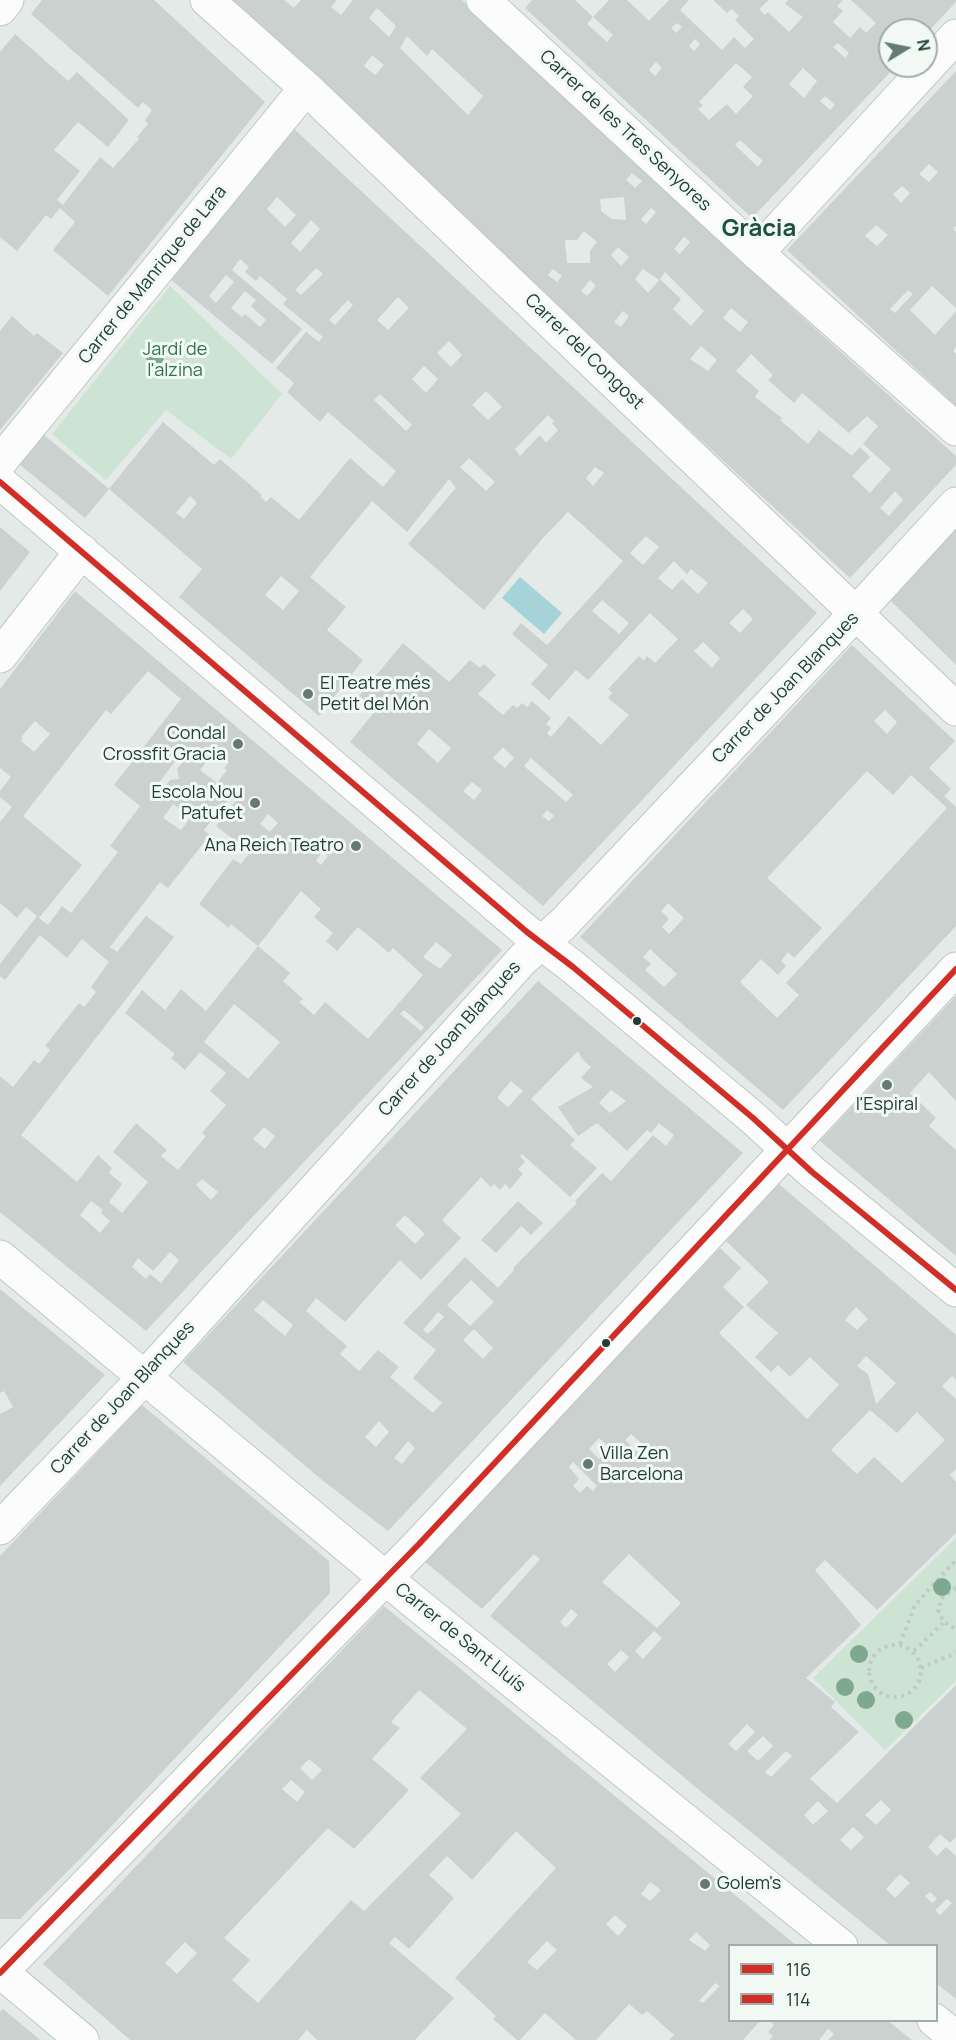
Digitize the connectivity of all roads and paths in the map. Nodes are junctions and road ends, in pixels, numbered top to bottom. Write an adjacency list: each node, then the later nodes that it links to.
1 (7, 0): 4 (street)
2 (207, 0): 6 (street, Carrer del Congost)
3 (483, 0): 7 (street, Carrer de les Tres Senyores)
4 (0, 9)
5 (956, 36): 7 (street)
6 (306, 88): 9 (street, Carrer de Manrique de Lara); 13 (street, Carrer del Congost)
7 (757, 253): 8 (street, Carrer de les Tres Senyores)
8 (956, 429)
9 (0, 462)
10 (0, 482): 12 (street)
11 (956, 504): 13 (street, Carrer de Joan Blanques)
12 (82, 551): 14 (street); 16 (street)
13 (857, 612): 15 (street, Carrer del Congost); 16 (street, Carrer de Joan Blanques)
14 (0, 656)
15 (956, 709)
16 (541, 943): 18 (street); 21 (street, Carrer de Joan Blanques)
17 (956, 969): 18 (street)
18 (787, 1148): 20 (street); 24 (street)
19 (0, 1257): 21 (street, Carrer de Sant Lluís)
20 (956, 1290)
21 (145, 1377): 22 (street, Carrer de Joan Blanques); 24 (street, Carrer de Sant Lluís)
22 (0, 1528)
23 (956, 1564): 28 (path)
24 (386, 1578): 32 (street, Carrer de Sant Lluís); 33 (street)
25 (956, 1588): 26 (path)
26 (944, 1622): 27 (path); 29 (path)
27 (956, 1629)
28 (900, 1644): 29 (path); 31 (path)
29 (914, 1651): 31 (path)
30 (956, 1653): 31 (path)
31 (921, 1668)
32 (839, 1944)
33 (0, 1972): 36 (street)
34 (936, 2022): 35 (street)
35 (956, 2038)
36 (82, 2040)

